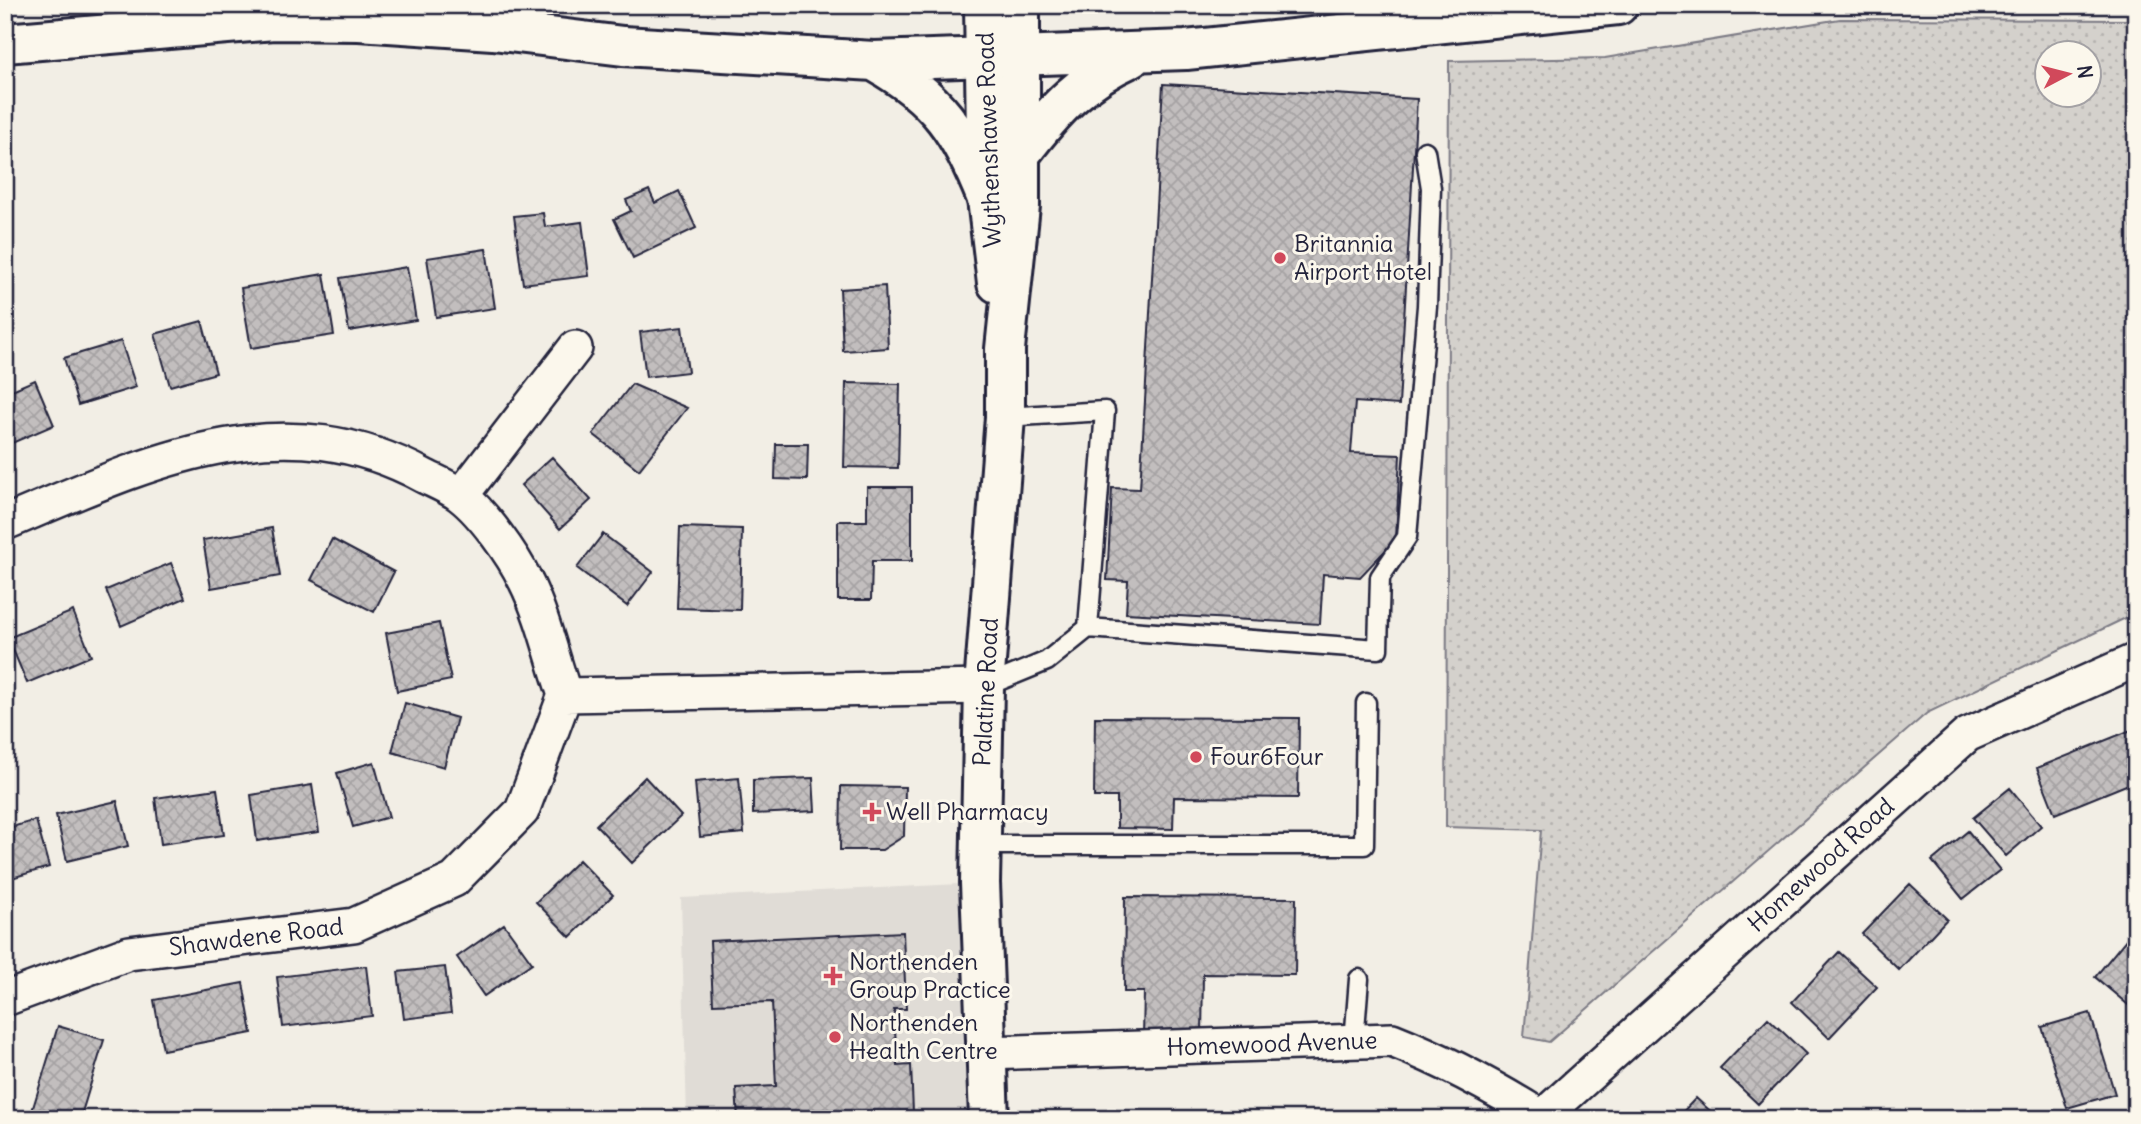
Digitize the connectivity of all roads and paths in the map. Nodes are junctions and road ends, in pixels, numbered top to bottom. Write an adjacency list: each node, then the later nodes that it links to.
1 (984, 5): 6 (main road, Wythenshawe Road)
2 (1020, 5): 6 (main road, Wythenshawe Road)
3 (1618, 5): 5 (main road)
4 (5, 43): 7 (main road)
5 (1143, 52): 6 (main road); 9 (main road)
6 (1002, 56): 7 (main road); 9 (main road, Wythenshawe Road); 10 (main road, Wythenshawe Road)
7 (874, 61): 10 (main road)
8 (1425, 151): 16 (lane)
9 (1021, 152): 12 (main road, Wythenshawe Road)
10 (987, 199): 12 (main road, Wythenshawe Road)
11 (575, 348): 14 (street)
12 (1004, 349): 13 (main road, Palatine Road)
13 (1004, 416): 16 (lane); 18 (main road, Palatine Road)
14 (461, 496): 15 (street); 19 (street)
15 (5, 523)
16 (1088, 628): 18 (lane)
17 (2136, 660): 26 (street, Homewood Road)
18 (984, 687): 19 (street); 21 (main road, Palatine Road)
19 (565, 695): 23 (street, Shawdene Road)
20 (1366, 703): 21 (lane)
21 (980, 845): 25 (main road, Palatine Road)
22 (1359, 979): 24 (lane)
23 (5, 999)
24 (1354, 1042): 25 (street, Homewood Avenue); 26 (street, Homewood Avenue)
25 (984, 1053): 27 (main road, Palatine Road)
26 (1540, 1118)
27 (989, 1119)

